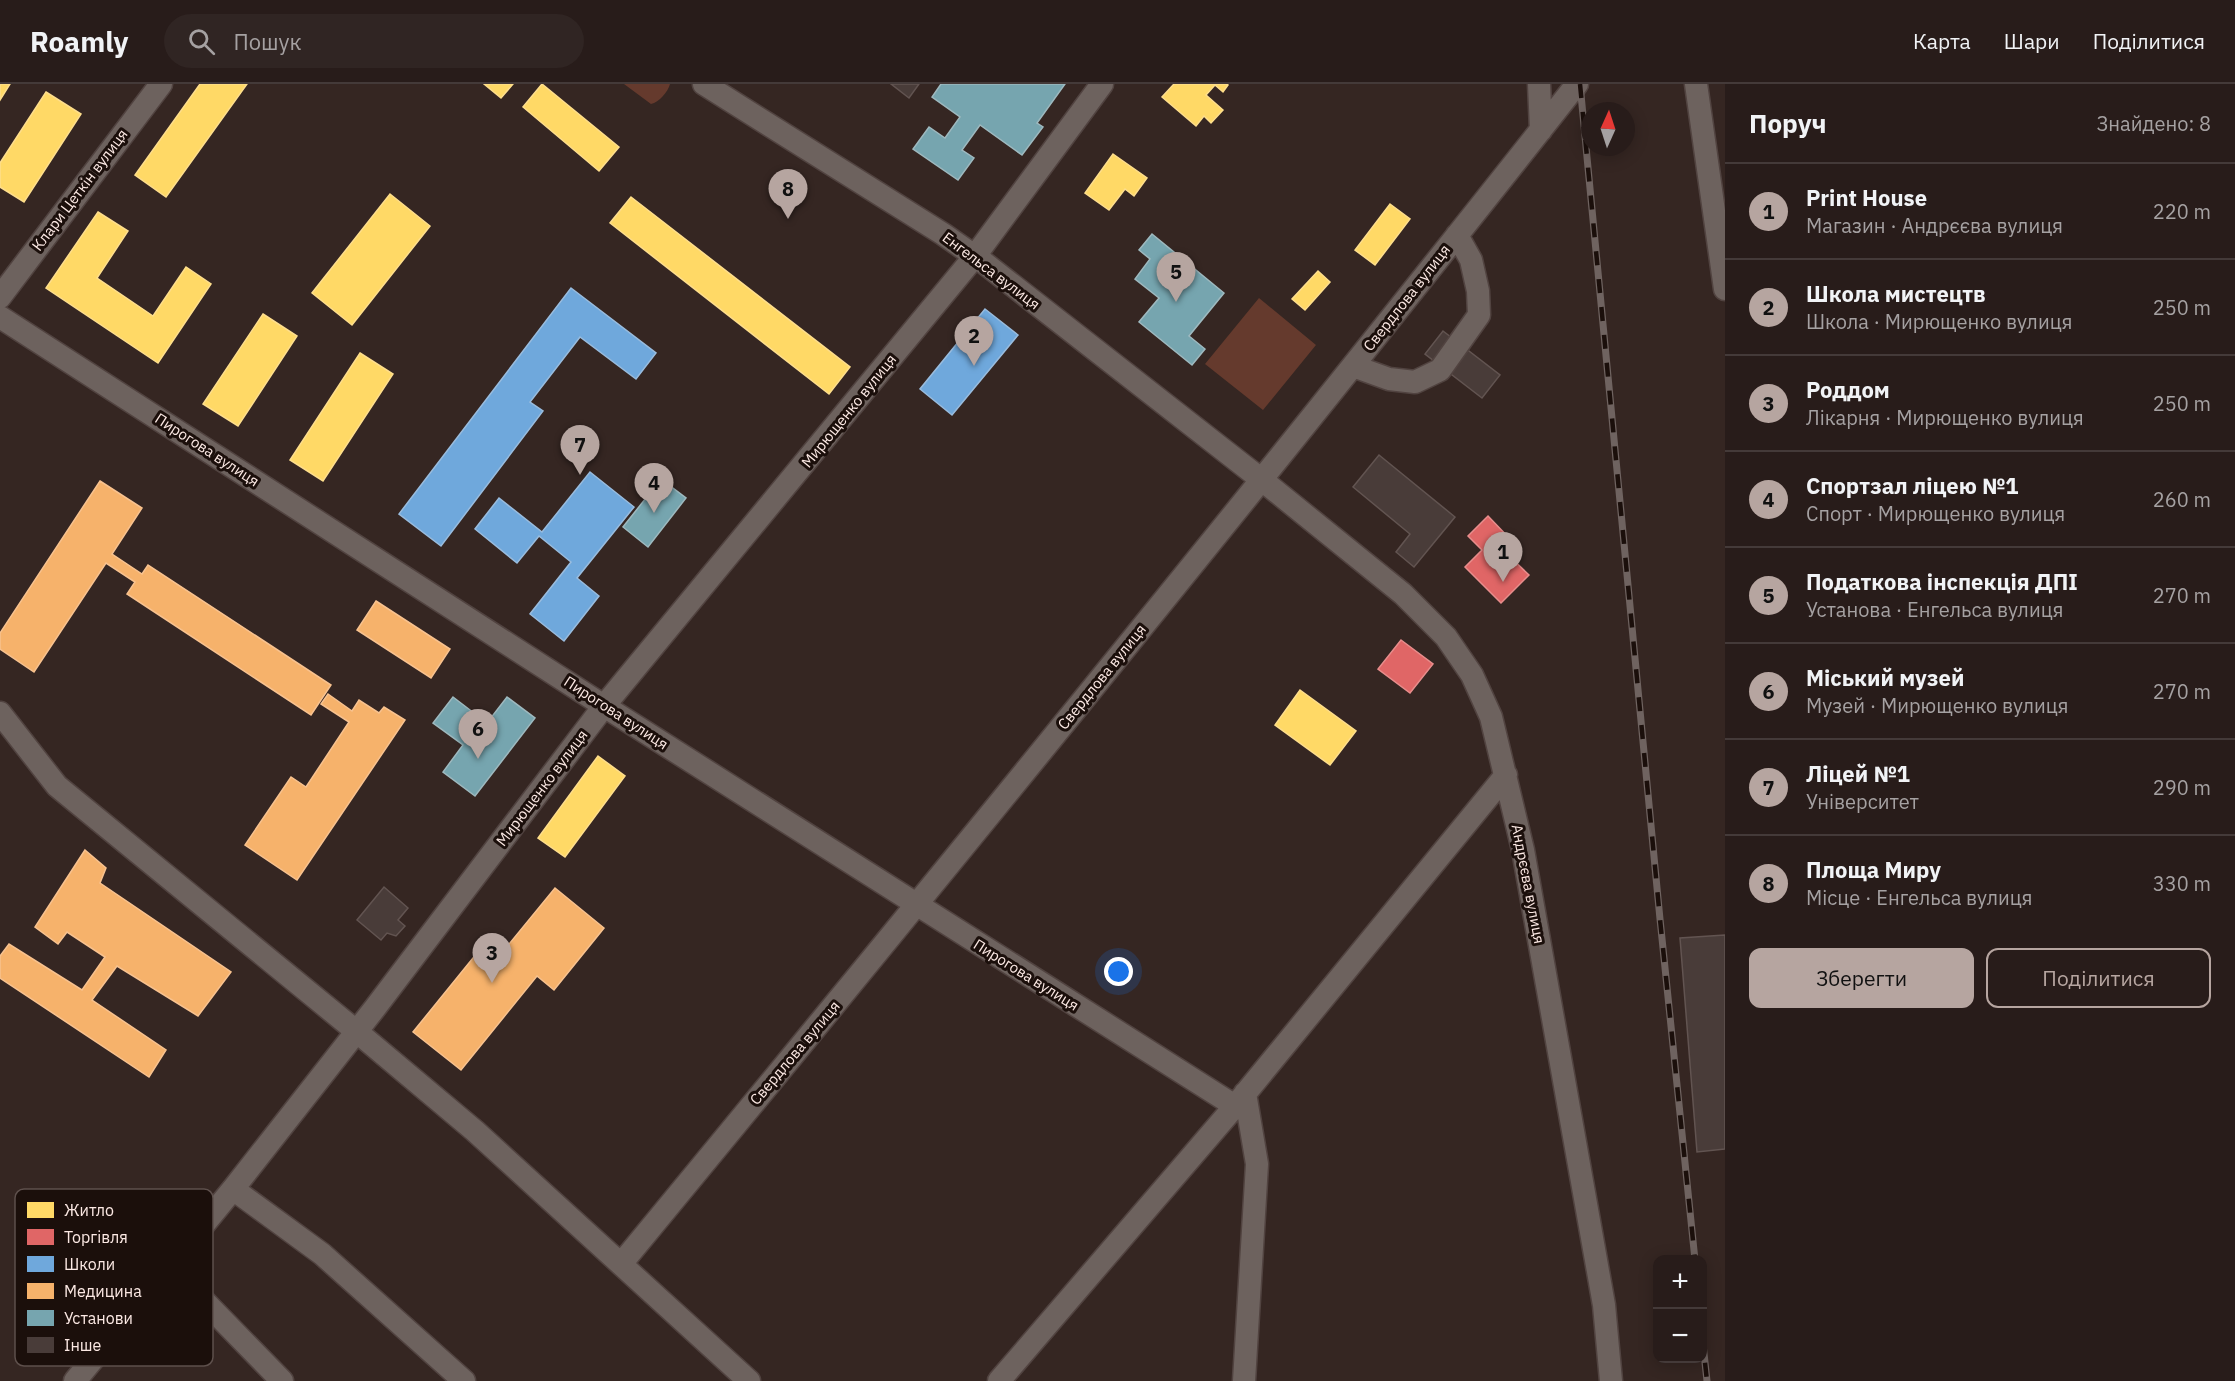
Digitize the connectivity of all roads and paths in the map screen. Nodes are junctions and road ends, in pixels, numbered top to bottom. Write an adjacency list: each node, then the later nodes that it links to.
1 (161, 84): 12 (street, Клари Цеткін вулиця)
2 (704, 84): 10 (street, Енгельса вулиця)
3 (1102, 84): 10 (street, Мирющенко вулиця)
4 (1539, 84): 7 (street)
5 (1577, 84): 7 (street, Свердлова вулиця)
6 (1696, 84): 8 (street)
7 (1541, 130): 9 (street, Свердлова вулиця)
8 (1722, 234): 11 (street)
9 (1457, 235): 14 (street, Свердлова вулиця); 14 (street)
10 (975, 256): 15 (street, Енгельса вулиця); 16 (street, Мирющенко вулиця)
11 (1725, 289)
12 (0, 297)
13 (0, 317): 16 (street, Пирогова вулиця)
14 (1353, 366): 15 (street, Свердлова вулиця)
15 (1262, 480): 18 (street, Андрєєва вулиця); 19 (street, Свердлова вулиця)
16 (604, 706): 19 (street, Пирогова вулиця); 20 (street, Мирющенко вулиця)
17 (0, 713): 20 (street)
18 (1506, 775): 21 (street); 33 (street, Андрєєва вулиця)
19 (916, 906): 21 (street, Пирогова вулиця); 24 (street, Свердлова вулиця)
20 (356, 1031): 22 (street, Мирющенко вулиця); 24 (street)
21 (1240, 1100): 31 (street); 32 (street)
22 (233, 1189): 23 (street, Мирющенко вулиця); 29 (street)
23 (213, 1213)
24 (621, 1264): 30 (street)
25 (213, 1310): 28 (street)
26 (87, 1366): 27 (street, Мирющенко вулиця)
27 (75, 1381)
28 (282, 1381)
29 (464, 1381)
30 (749, 1381)
31 (999, 1381)
32 (1244, 1381)
33 (1611, 1381)

